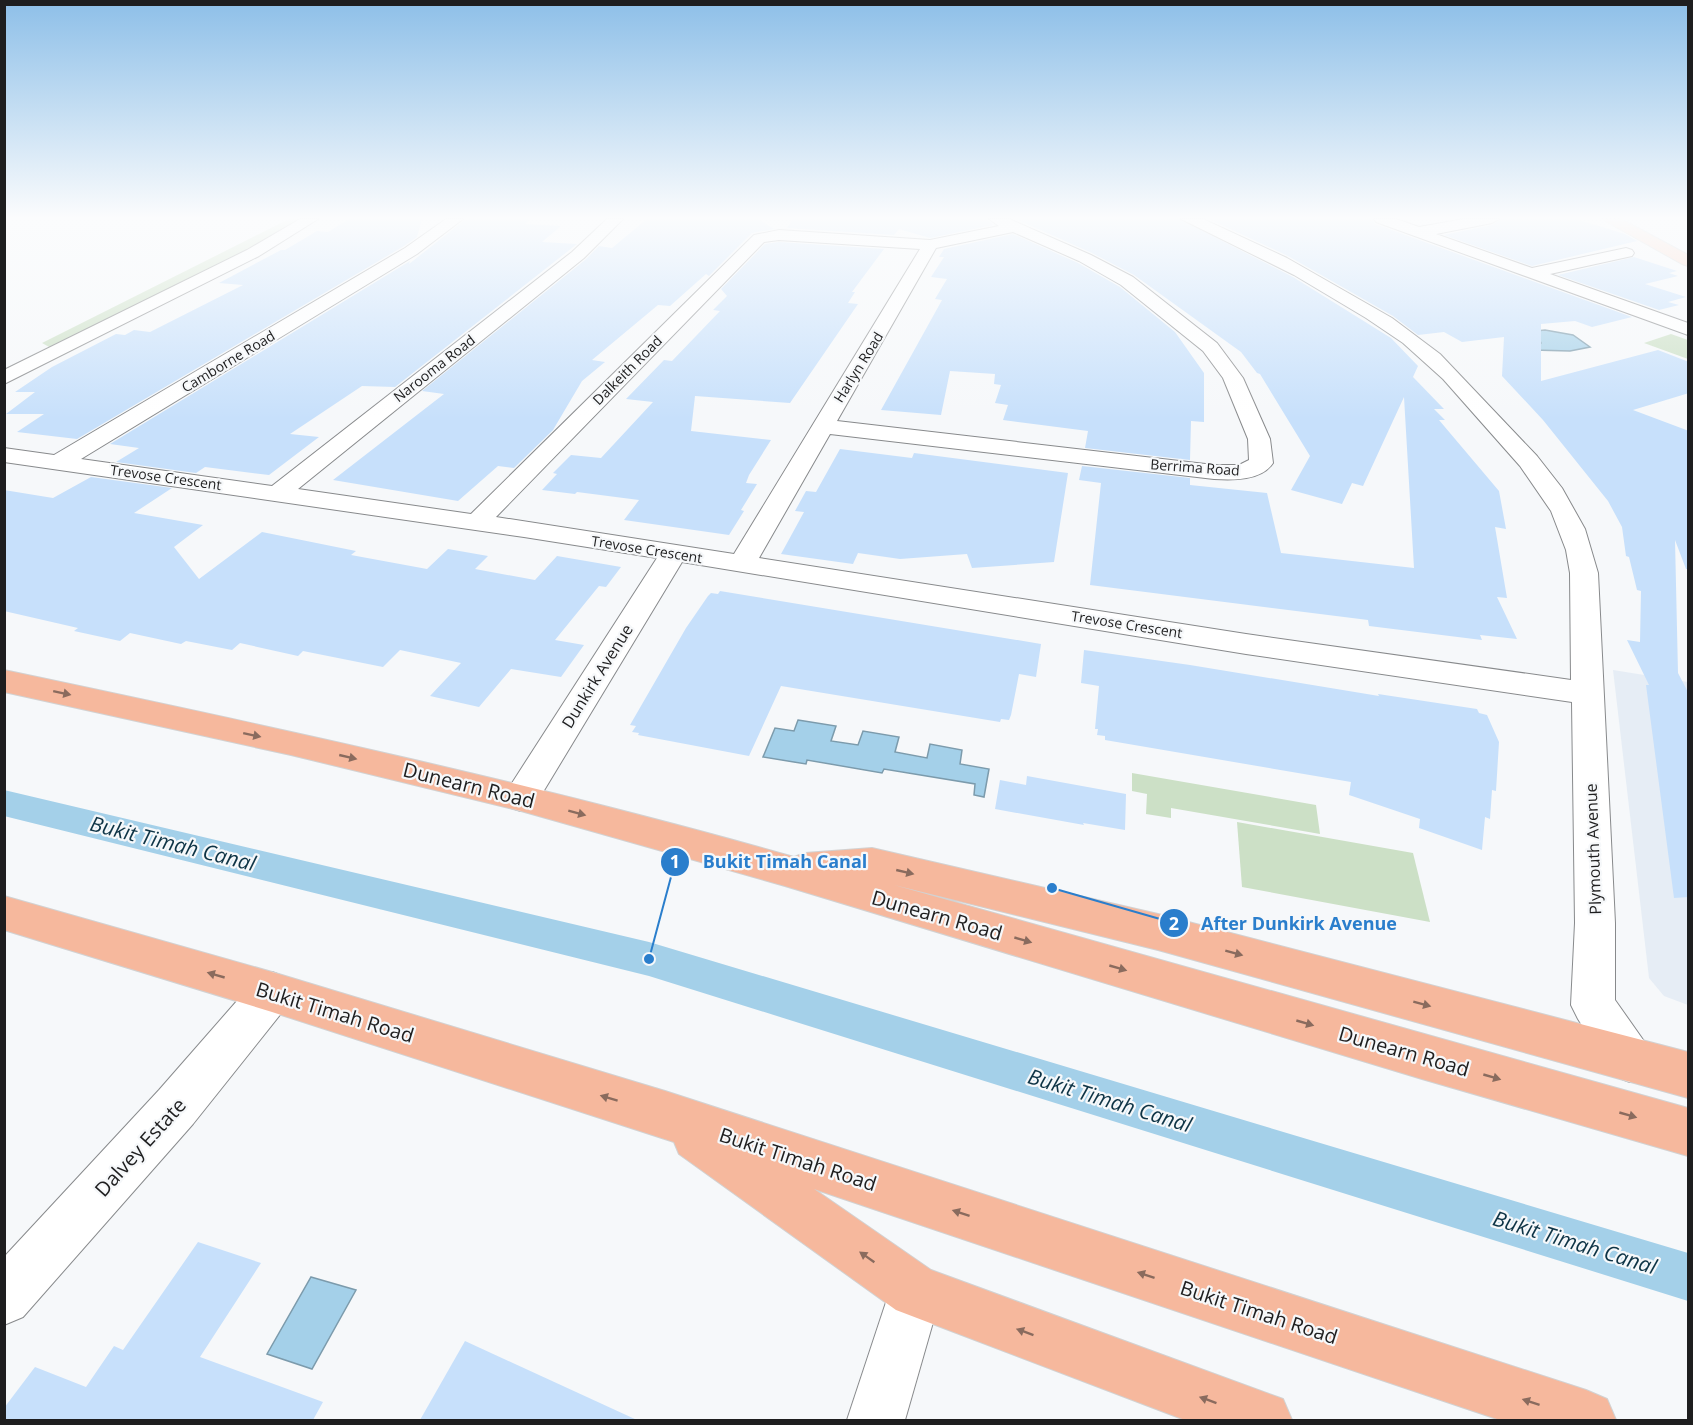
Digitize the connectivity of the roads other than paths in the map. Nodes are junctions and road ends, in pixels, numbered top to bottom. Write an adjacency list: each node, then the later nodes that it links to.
1 (188, 286): 12 (street)
2 (354, 286): 15 (street, Camborne Road)
3 (540, 286): 16 (street, Narooma Road)
4 (712, 286): 17 (street, Dalkeith Road)
5 (906, 286): 13 (street, Harlyn Road)
6 (1133, 286): 13 (street, Berrima Road)
7 (1324, 286): 21 (street)
8 (1566, 286): 10 (street)
9 (1689, 312): 10 (street)
10 (1661, 319): 11 (street)
11 (1689, 329)
12 (4, 378)
13 (821, 426): 19 (street, Harlyn Road)
14 (4, 455): 15 (street, Trevose Crescent)
15 (60, 462): 16 (street, Trevose Crescent)
16 (279, 492): 17 (street, Trevose Crescent)
17 (477, 522): 18 (street, Trevose Crescent)
18 (674, 554): 19 (street, Trevose Crescent); 22 (street, Dunkirk Avenue)
19 (742, 563): 21 (street, Trevose Crescent)
20 (4, 681): 22 (highway, Dunearn Road, one-way to 22)
21 (1587, 693): 26 (street, Plymouth Avenue)
22 (521, 797): 23 (highway, Dunearn Road, one-way to 23)
23 (785, 870): 27 (highway, one-way to 27); 31 (highway, Dunearn Road, one-way to 31)
24 (4, 913): 25 (highway, Bukit Timah Road, one-way to 24)
25 (272, 992): 30 (highway, Bukit Timah Road, one-way to 25); 33 (street, Dalvey Estate)
26 (1593, 1005): 27 (street); 28 (street)
27 (1543, 1038): 28 (highway)
28 (1630, 1060): 29 (highway)
29 (1689, 1075)
30 (665, 1115): 32 (highway, one-way to 30); 36 (highway, Bukit Timah Road, one-way to 30)
31 (1689, 1132)
32 (915, 1290): 34 (street); 35 (highway, one-way to 32)
33 (4, 1298)
34 (876, 1420)
35 (1262, 1420)
36 (1586, 1420)

